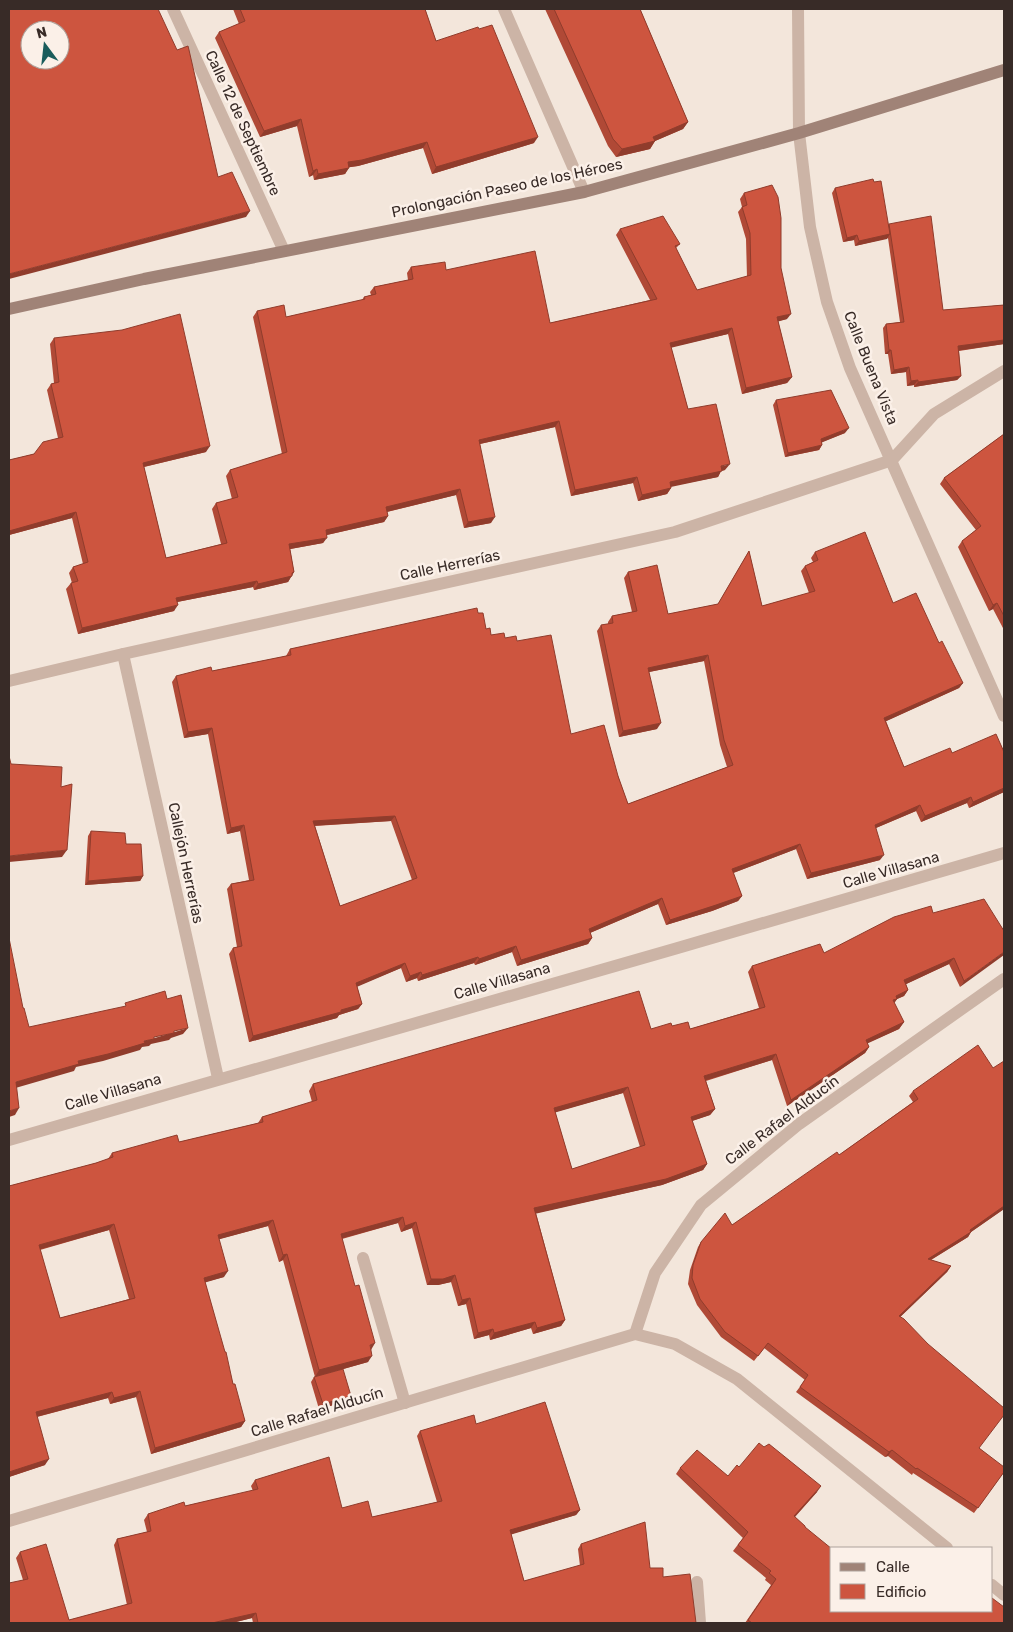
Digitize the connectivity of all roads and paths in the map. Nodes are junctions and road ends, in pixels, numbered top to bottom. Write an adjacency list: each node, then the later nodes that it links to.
1 (173, 9): 7 (street, Calle 12 de Septiembre)
2 (504, 9): 6 (street)
3 (798, 9): 5 (street, Calle Buena Vista)
4 (1004, 70): 5 (street, Prolongación Paseo de los Héroes)
5 (799, 133): 6 (street, Prolongación Paseo de los Héroes); 10 (street, Calle Buena Vista)
6 (584, 192): 7 (street, Prolongación Paseo de los Héroes)
7 (284, 251): 8 (street, Prolongación Paseo de los Héroes)
8 (9, 309)
9 (1004, 371): 10 (street)
10 (892, 460): 11 (street, Calle Herrerías); 13 (street, Calle Buena Vista)
11 (123, 654): 12 (street, Calle Herrerías); 16 (street, Callejón Herrerías)
12 (9, 681)
13 (1004, 716)
14 (1004, 853): 16 (street, Calle Villasana)
15 (1004, 980): 19 (street, Calle Rafael Alducín)
16 (218, 1078): 17 (street, Calle Villasana)
17 (9, 1140)
18 (362, 1258): 20 (street)
19 (635, 1334): 20 (street, Calle Rafael Alducín); 22 (street)
20 (405, 1403): 21 (street, Calle Rafael Alducín)
21 (9, 1521)
22 (946, 1547)
23 (697, 1582): 26 (street)
24 (993, 1586): 25 (street)
25 (1004, 1595)
26 (700, 1623)

